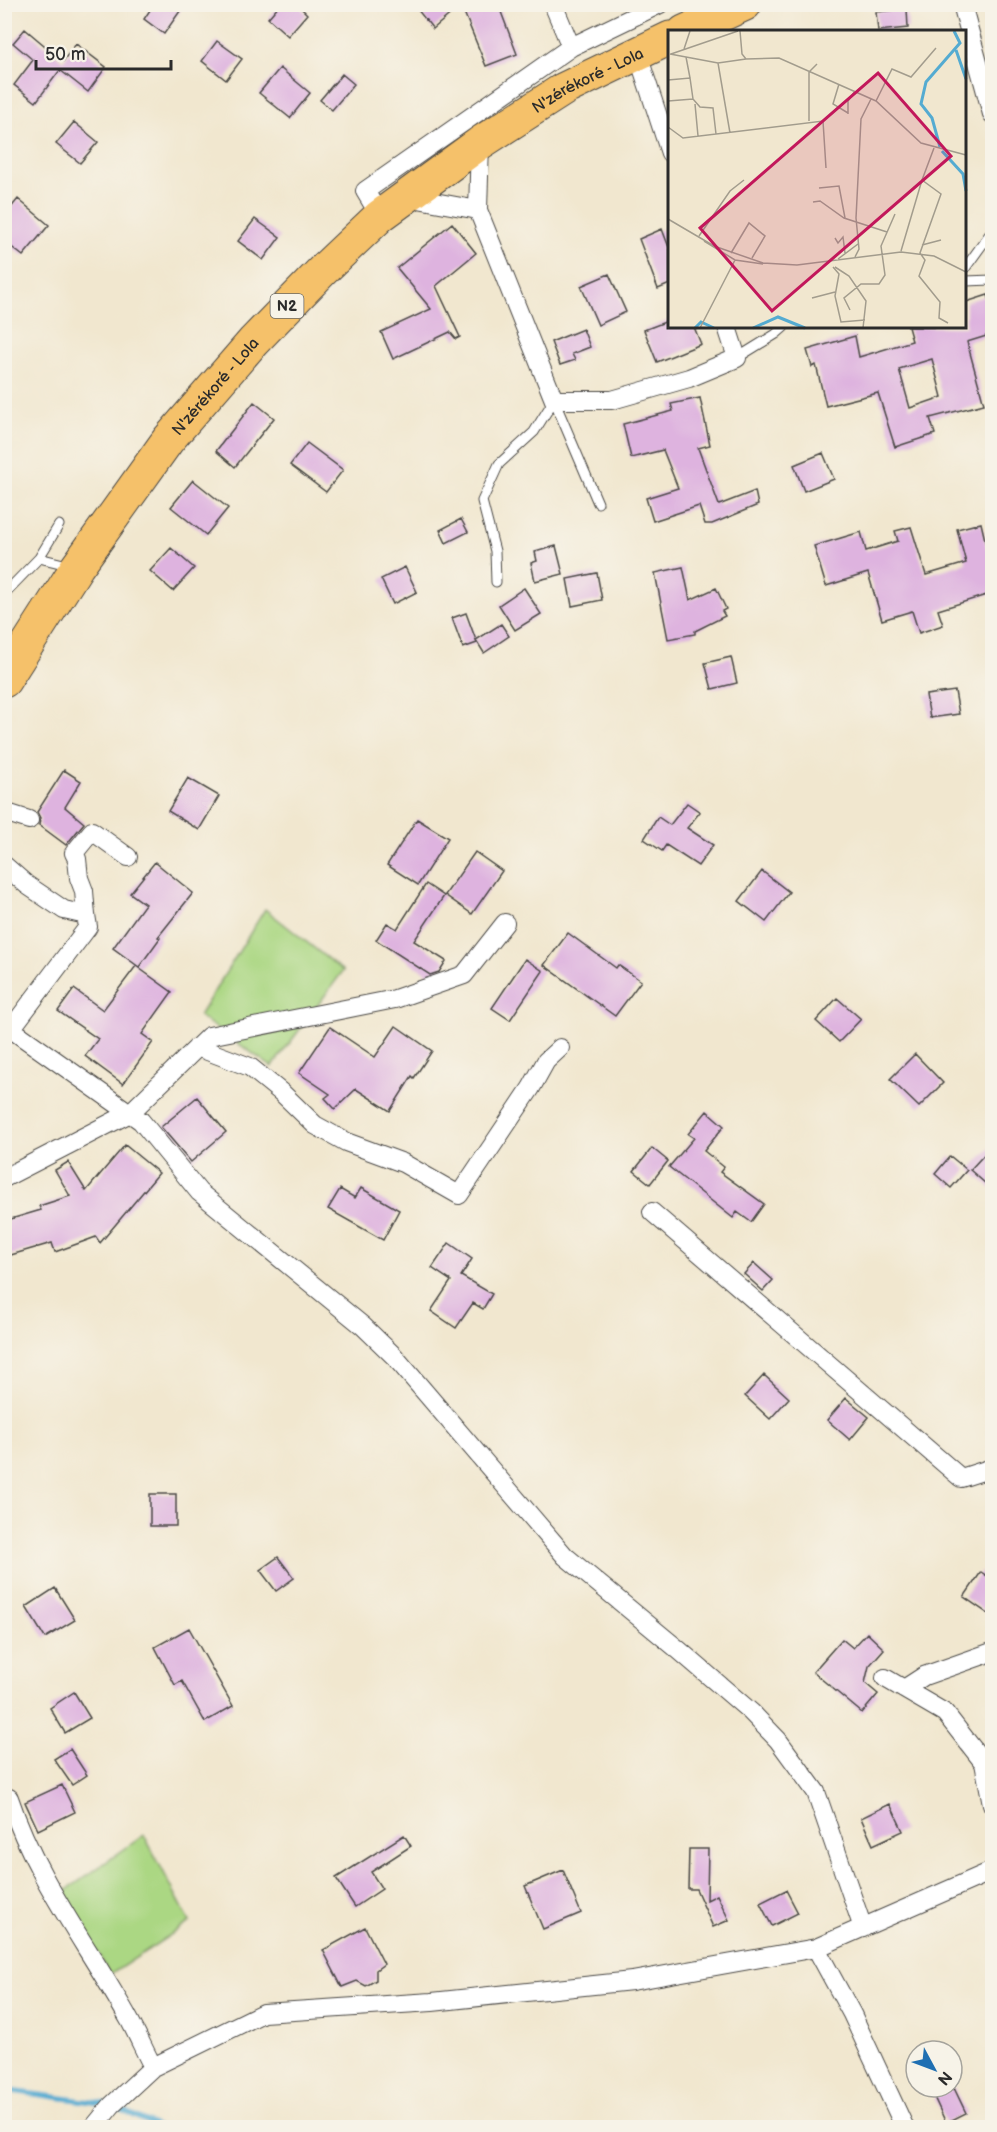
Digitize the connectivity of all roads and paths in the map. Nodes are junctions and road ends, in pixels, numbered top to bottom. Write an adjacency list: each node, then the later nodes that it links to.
1 (553, 4): 9 (street)
2 (660, 4): 9 (street)
3 (745, 4): 5 (highway)
4 (962, 4): 6 (street)
5 (688, 30)
6 (966, 30)
7 (967, 34): 11 (street)
8 (668, 39): 10 (highway, N'zérékoré - Lola / N2)
9 (571, 47): 17 (street)
10 (637, 52): 13 (highway, N'zérékoré - Lola / N2); 14 (street)
11 (972, 63): 12 (street)
12 (993, 114)
13 (480, 143): 15 (highway, N'zérékoré - Lola / N2); 16 (street)
14 (668, 147)
15 (407, 197): 16 (street); 17 (highway, N'zérékoré - Lola / N2)
16 (478, 210): 25 (street)
17 (380, 216): 29 (highway, N'zérékoré - Lola / N2)
18 (993, 231): 19 (lane)
19 (967, 266)
20 (993, 280): 21 (lane)
21 (967, 281)
22 (727, 328): 24 (street)
23 (783, 328): 24 (lane)
24 (737, 358): 25 (street)
25 (554, 400): 26 (lane); 30 (lane)
26 (598, 502)
27 (59, 525): 28 (lane)
28 (39, 558): 29 (lane); 31 (lane)
29 (77, 567): 32 (highway, N'zérékoré - Lola / N2)
30 (496, 582)
31 (4, 594)
32 (4, 681)
33 (4, 812): 34 (street)
34 (29, 820)
35 (128, 857): 37 (street)
36 (4, 865): 37 (street)
37 (86, 915): 39 (street)
38 (505, 923): 40 (street)
39 (8, 1027): 42 (street)
40 (197, 1047): 41 (street); 42 (street)
41 (560, 1048)
42 (130, 1113): 43 (street); 52 (street)
43 (4, 1178)
44 (652, 1212): 45 (street)
45 (993, 1468)
46 (993, 1652): 48 (street)
47 (885, 1678): 48 (street)
48 (904, 1689): 50 (street)
49 (6, 1797): 54 (street)
50 (993, 1804)
51 (993, 1871): 52 (street)
52 (863, 1928): 53 (street)
53 (816, 1948): 54 (street); 56 (street)
54 (153, 2067): 55 (street)
55 (93, 2127)
56 (905, 2127)

